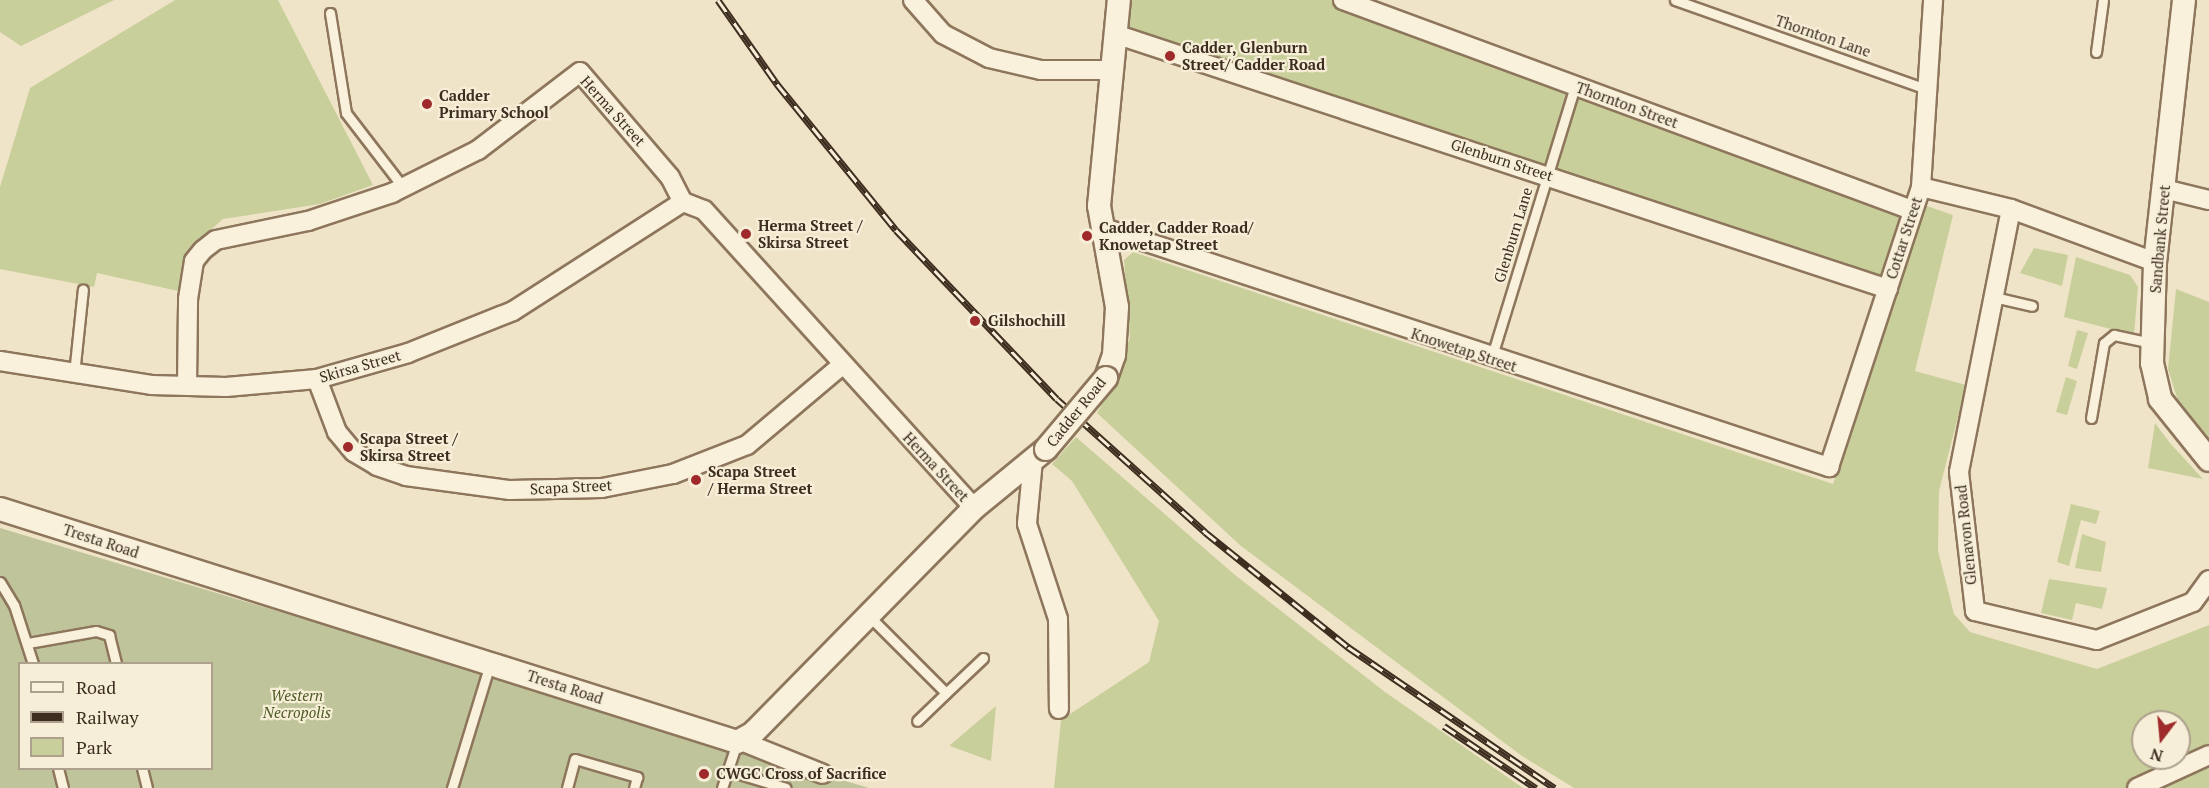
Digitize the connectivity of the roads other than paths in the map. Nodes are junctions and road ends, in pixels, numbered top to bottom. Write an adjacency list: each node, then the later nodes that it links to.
1 (1119, 0): 9 (street, Cadder Road)
2 (1343, 0): 12 (street, Thornton Street)
3 (1675, 0): 13 (lane, Thornton Lane)
4 (1934, 0): 13 (street, Cottar Street)
5 (2103, 0): 10 (lane)
6 (2184, 0): 17 (street, Sandbank Street)
7 (918, 2): 11 (street)
8 (330, 13): 15 (lane)
9 (1115, 34): 11 (street, Cadder Road); 14 (street, Glenburn Street)
10 (2096, 52)
11 (1111, 70): 22 (street, Cadder Road)
12 (1575, 86): 14 (lane, Glenburn Lane); 21 (street, Thornton Street)
13 (1927, 89): 16 (street, Cottar Street)
14 (1547, 174): 25 (street, Glenburn Street); 29 (lane, Glenburn Lane)
15 (403, 187): 19 (street, Herma Street); 34 (street, Herma Street)
16 (1921, 188): 20 (street); 21 (street, Cottar Street)
17 (2164, 189): 18 (street); 23 (street, Sandbank Street)
18 (2209, 200)
19 (682, 202): 31 (street, Herma Street); 33 (street, Skirsa Street)
20 (2011, 209): 23 (street); 26 (street, Glenavon Road)
21 (1912, 210): 25 (street, Cottar Street)
22 (1101, 227): 29 (street, Knowetap Street); 36 (street, Cadder Road, bridge)
23 (2155, 262): 28 (street, Sandbank Street)
24 (83, 290): 32 (lane)
25 (1887, 290): 38 (street, Cottar Street)
26 (1994, 297): 27 (lane); 41 (street, Glenavon Road)
27 (2032, 306)
28 (2154, 344): 35 (lane); 37 (street, Sandbank Street)
29 (1491, 360): 38 (street, Knowetap Street)
30 (0, 361): 32 (street, Skirsa Street)
31 (842, 365): 33 (street, Scapa Street); 39 (street, Herma Street)
32 (74, 376): 34 (street, Skirsa Street)
33 (317, 380): 34 (street, Skirsa Street)
34 (187, 386)
35 (2091, 418)
36 (1040, 454): 39 (street); 50 (street, Cadder Road)
37 (2209, 460)
38 (1829, 467)
39 (974, 508): 43 (street)
40 (0, 509): 48 (street, Tresta Road)
41 (2209, 580)
42 (0, 582): 44 (lane)
43 (870, 617): 49 (lane); 52 (street)
44 (28, 643): 46 (lane); 47 (lane)
45 (983, 658): 49 (lane)
46 (33, 662)
47 (116, 662)
48 (490, 664): 52 (street, Tresta Road); 60 (lane)
49 (946, 693): 51 (lane)
50 (1059, 709)
51 (917, 721)
52 (739, 742): 56 (lane); 57 (street)
53 (2209, 755): 65 (street)
54 (58, 770): 58 (lane)
55 (142, 770): 59 (lane)
56 (729, 771): 63 (lane); 64 (lane)
57 (823, 774)
58 (63, 788)
59 (147, 788)
60 (452, 788)
61 (567, 788): 62 (lane)
62 (634, 788)
63 (722, 788)
64 (786, 788)
65 (2137, 788)

